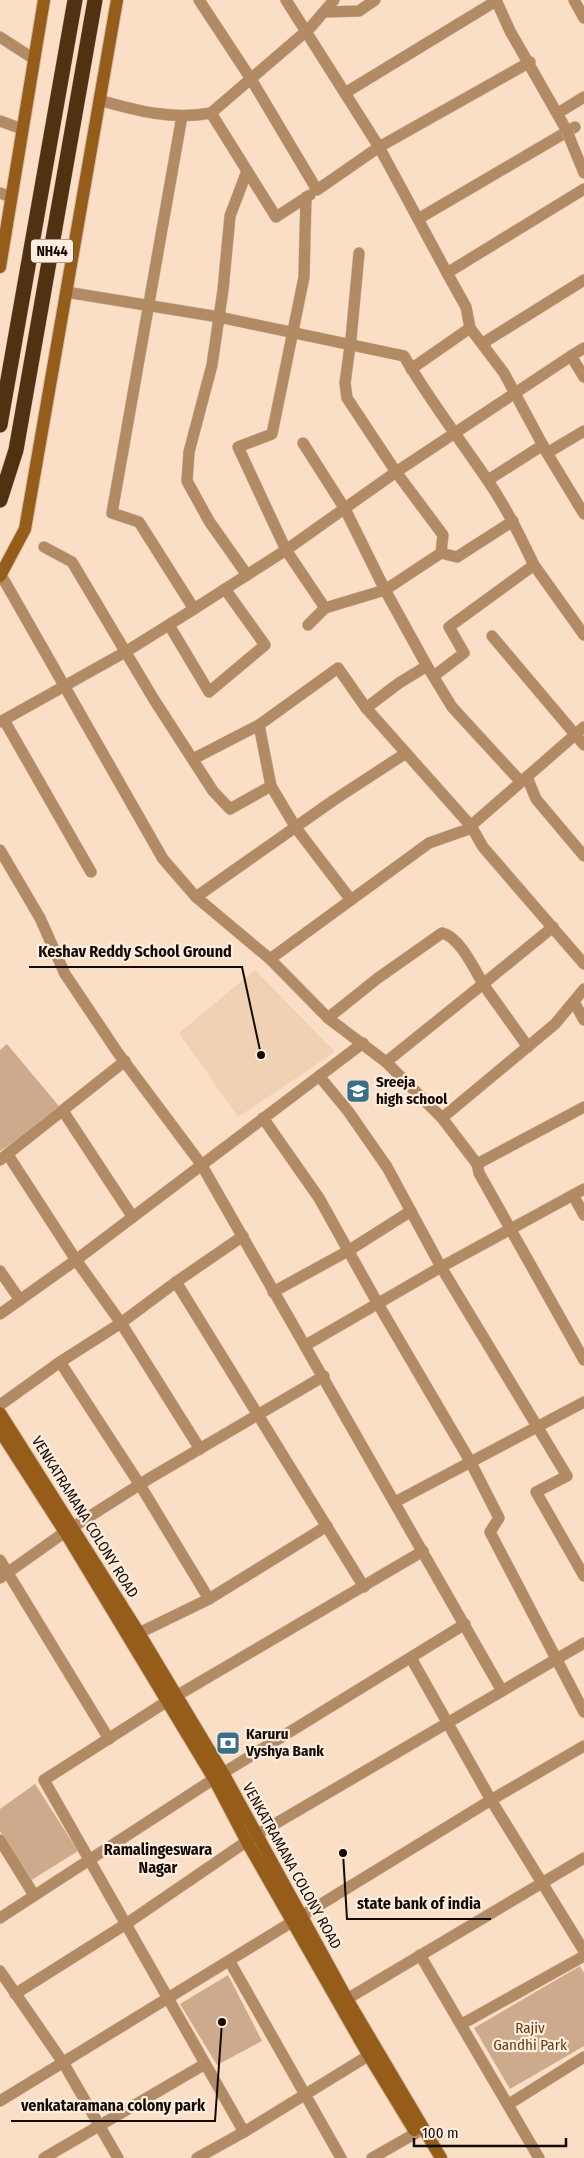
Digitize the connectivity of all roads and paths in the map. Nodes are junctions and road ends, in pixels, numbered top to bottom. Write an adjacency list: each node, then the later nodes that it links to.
1 (44, 0): 15 (main road)
2 (75, 0): 18 (highway, NH44)
3 (95, 0): 20 (highway, NH44)
4 (117, 0): 22 (main road)
5 (200, 0): 17 (street)
6 (286, 0): 13 (street)
7 (334, 0): 11 (street)
8 (375, 0): 11 (street)
9 (574, 0): 12 (street)
10 (496, 1): 16 (street); 19 (street)
11 (324, 12): 13 (street)
12 (584, 18)
13 (306, 31): 17 (street); 19 (street)
14 (0, 36): 15 (street)
15 (34, 58): 27 (main road)
16 (530, 62): 24 (street); 29 (street)
17 (251, 79): 23 (street); 33 (street)
18 (59, 91): 20 (street); 53 (highway, NH44)
19 (345, 93): 29 (street)
20 (79, 94): 60 (highway, NH44)
21 (584, 97): 24 (street)
22 (99, 100): 25 (street); 41 (main road)
23 (211, 113): 25 (street); 30 (street)
24 (558, 113): 28 (street)
25 (182, 116): 42 (street)
26 (0, 121): 27 (street)
27 (22, 129): 34 (main road)
28 (570, 132): 31 (street); 36 (street)
29 (379, 147): 33 (street); 36 (street)
30 (247, 171): 35 (street); 43 (street)
31 (584, 173)
32 (584, 189): 39 (street)
33 (317, 190): 35 (street)
34 (6, 195): 38 (main road)
35 (306, 197): 45 (street)
36 (418, 219): 39 (street)
37 (358, 253): 47 (street)
38 (0, 267)
39 (447, 273): 44 (street)
40 (584, 280): 46 (street)
41 (66, 292): 42 (street); 69 (main road)
42 (149, 305): 43 (street); 73 (street)
43 (219, 317): 45 (street); 68 (street)
44 (470, 328): 46 (street); 50 (street)
45 (293, 334): 47 (street); 65 (street)
46 (483, 343): 52 (street)
47 (350, 345): 50 (street); 58 (street)
48 (584, 348): 49 (street)
49 (571, 356): 51 (street); 52 (street)
50 (411, 369): 55 (street)
51 (584, 377)
52 (514, 392): 55 (street); 57 (street)
53 (0, 425)
54 (584, 432): 57 (street)
55 (453, 434): 58 (street); 59 (street)
56 (303, 443): 61 (street)
57 (545, 449): 59 (street); 62 (street)
58 (396, 472): 61 (street); 66 (street)
59 (488, 480): 63 (street)
60 (0, 500)
61 (345, 508): 65 (street); 71 (street)
62 (584, 514)
63 (513, 521): 66 (street); 67 (street)
64 (44, 547): 78 (street)
65 (286, 550): 68 (street); 72 (street)
66 (441, 553): 71 (street)
67 (534, 565): 76 (street); 79 (street)
68 (247, 574): 70 (street)
69 (0, 576): 80 (street)
70 (225, 589): 73 (street); 74 (street)
71 (384, 590): 72 (street); 79 (street)
72 (325, 608): 75 (street)
73 (194, 609): 74 (street)
74 (169, 625): 78 (street)
75 (308, 625)
76 (584, 635)
77 (492, 636): 84 (street)
78 (127, 651): 80 (street); 87 (street)
79 (431, 671): 81 (street); 88 (street)
80 (65, 686): 82 (street); 95 (street)
81 (366, 708): 83 (street); 86 (street)
82 (2, 721): 94 (street)
83 (259, 725): 87 (street); 89 (street)
84 (580, 731): 85 (street); 88 (street)
85 (584, 745)
86 (406, 753): 90 (street); 91 (street)
87 (193, 759): 89 (street)
88 (524, 780): 90 (street); 93 (street)
89 (271, 786): 91 (street)
90 (471, 826): 96 (street); 97 (street)
91 (296, 828): 95 (street); 96 (street)
92 (0, 850): 107 (street)
93 (584, 856)
94 (91, 872)
95 (196, 897): 98 (street)
96 (351, 900): 98 (street)
97 (552, 927): 99 (street); 100 (street)
98 (270, 959): 103 (street)
99 (584, 964)
100 (483, 984): 103 (street); 106 (street); 108 (street)
101 (584, 989): 102 (street)
102 (574, 1002): 104 (street); 106 (street)
103 (328, 1018): 105 (street)
104 (584, 1020)
105 (363, 1044): 108 (street); 109 (street)
106 (528, 1047): 113 (street)
107 (125, 1061): 111 (street); 115 (street)
108 (386, 1062): 113 (street)
109 (319, 1076): 112 (street); 119 (street)
110 (584, 1107): 116 (street)
111 (64, 1111): 114 (street); 121 (street)
112 (263, 1118): 115 (street); 124 (street)
113 (442, 1118): 116 (street)
114 (4, 1158): 125 (street)
115 (201, 1164): 121 (street); 123 (street)
116 (477, 1164): 122 (street)
117 (584, 1189): 118 (street)
118 (573, 1195): 120 (street); 122 (street)
119 (411, 1211): 124 (street); 126 (street)
120 (584, 1215)
121 (132, 1216): 125 (street)
122 (512, 1228): 126 (street); 135 (street)
123 (243, 1236): 128 (street); 129 (street)
124 (348, 1251): 129 (street); 131 (street)
125 (76, 1260): 130 (street); 133 (street)
126 (441, 1267): 131 (street); 142 (street)
127 (0, 1271): 130 (street)
128 (176, 1282): 133 (street); 141 (street)
129 (273, 1292): 134 (street)
130 (20, 1300): 132 (street)
131 (378, 1304): 134 (street); 145 (street)
132 (0, 1314)
133 (122, 1323): 136 (street); 144 (street)
134 (306, 1345): 137 (street)
135 (584, 1360)
136 (60, 1362): 139 (street); 146 (street)
137 (324, 1376): 141 (street); 147 (street)
138 (584, 1402): 142 (street)
139 (0, 1405)
140 (0, 1413): 149 (main road, VENKATRAMANA COLONY ROAD)
141 (259, 1415): 144 (street); 148 (street)
142 (537, 1426): 145 (street); 153 (street)
143 (0, 1431): 149 (main road)
144 (200, 1449): 146 (street)
145 (470, 1462): 147 (street); 160 (street)
146 (140, 1485): 149 (street); 155 (street)
147 (395, 1502): 150 (street)
148 (327, 1526): 154 (street); 155 (street)
149 (68, 1530): 152 (street); 157 (main road, VENKATRAMANA COLONY ROAD); 162 (main road)
150 (423, 1551): 154 (street); 156 (street)
151 (0, 1560): 152 (street)
152 (4, 1575): 165 (street)
153 (584, 1576)
154 (364, 1587): 162 (street)
155 (209, 1599): 157 (street)
156 (465, 1624): 159 (street); 161 (street)
157 (139, 1633): 162 (main road, VENKATRAMANA COLONY ROAD)
158 (584, 1644): 160 (street)
159 (411, 1658): 164 (street); 167 (street)
160 (556, 1659): 161 (street); 163 (street)
161 (502, 1691): 164 (street)
162 (172, 1700): 165 (street); 167 (main road, VENKATRAMANA COLONY ROAD)
163 (584, 1712)
164 (447, 1723): 168 (street); 169 (street)
165 (109, 1739): 171 (street)
166 (584, 1746): 168 (street)
167 (218, 1776): 169 (main road, VENKATRAMANA COLONY ROAD); 171 (street)
168 (491, 1800): 173 (street); 176 (street)
169 (251, 1838): 176 (main road, VENKATRAMANA COLONY ROAD); 177 (street)
170 (0, 1840): 174 (street)
171 (89, 1858): 174 (street); 177 (street)
172 (584, 1858): 173 (street)
173 (541, 1884): 178 (street); 179 (street)
174 (34, 1895): 175 (street)
175 (0, 1918)
176 (297, 1918): 181 (street); 185 (main road, VENKATRAMANA COLONY ROAD); 187 (main road)
177 (126, 1924): 183 (street); 184 (street)
178 (584, 1951)
179 (420, 1955): 185 (street); 186 (street)
180 (584, 1956): 186 (street)
181 (230, 1962): 184 (street); 191 (street)
182 (0, 1971): 183 (street)
183 (15, 1994): 189 (street)
184 (168, 1999): 189 (street); 190 (street)
185 (347, 1999): 187 (main road, VENKATRAMANA COLONY ROAD)
186 (462, 2024): 193 (street)
187 (373, 2053): 191 (street); 196 (main road); 203 (main road, VENKATRAMANA COLONY ROAD)
188 (584, 2057): 193 (street)
189 (64, 2064): 192 (street); 194 (street)
190 (205, 2064): 194 (street); 195 (street)
191 (305, 2095): 195 (street); 200 (street)
192 (0, 2101)
193 (509, 2104): 204 (street)
194 (99, 2126): 197 (street); 198 (street)
195 (244, 2132): 199 (street)
196 (416, 2133): 201 (street); 202 (main road)
197 (44, 2158)
198 (118, 2158)
199 (197, 2158)
200 (341, 2158)
201 (372, 2158)
202 (431, 2158)
203 (441, 2158)
204 (539, 2158)

